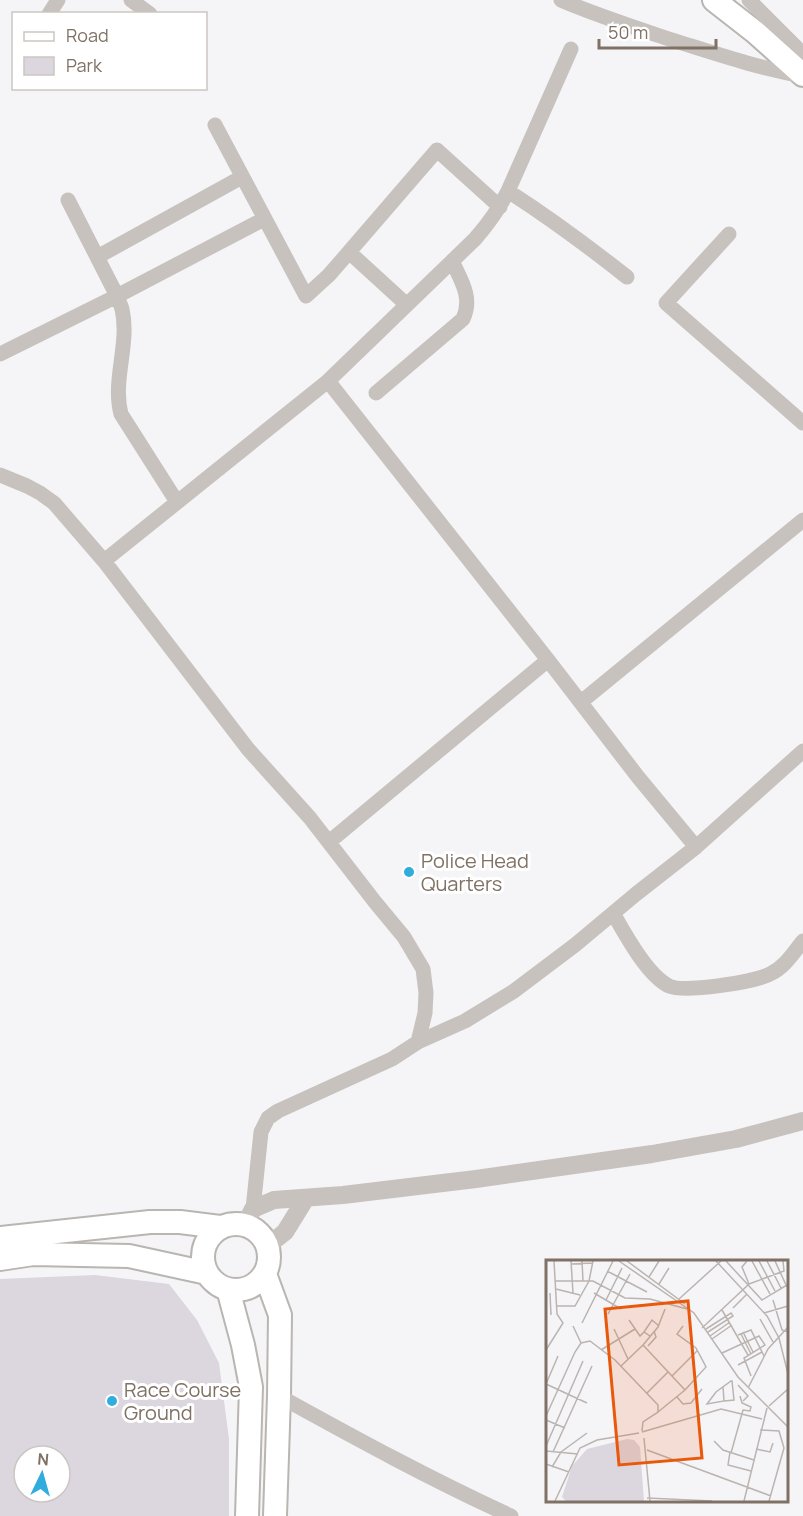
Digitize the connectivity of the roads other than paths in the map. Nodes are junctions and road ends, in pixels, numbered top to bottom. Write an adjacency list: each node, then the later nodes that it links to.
1 (131, 0): 5 (street)
2 (561, 0): 8 (street)
3 (714, 0): 8 (main road)
4 (748, 0): 7 (street)
5 (147, 12)
6 (571, 49): 11 (street)
7 (803, 57)
8 (803, 75)
9 (215, 125): 10 (street)
10 (242, 177): 14 (street); 17 (street)
11 (508, 190): 13 (street); 19 (street)
12 (68, 200): 17 (street)
13 (500, 207): 16 (street); 18 (street)
14 (264, 219): 16 (street); 20 (street)
15 (729, 234): 25 (street)
16 (349, 252): 21 (street)
17 (97, 257): 20 (street)
18 (452, 261): 21 (street); 24 (street)
19 (627, 277)
20 (117, 296): 22 (street); 27 (street)
21 (407, 305): 23 (street)
22 (0, 354)
23 (328, 381): 27 (street); 30 (street)
24 (376, 393)
25 (803, 423)
26 (0, 475): 29 (street)
27 (177, 502): 29 (street)
28 (803, 519): 31 (street)
29 (104, 561): 33 (street)
30 (549, 660): 31 (street); 33 (street)
31 (581, 702): 34 (street)
32 (803, 751): 34 (street)
33 (329, 842): 37 (street)
34 (696, 848): 35 (street)
35 (613, 913): 36 (street); 37 (street)
36 (803, 941)
37 (418, 1042): 40 (street)
38 (803, 1120): 39 (street)
39 (306, 1198): 40 (street); 43 (street)
40 (249, 1217): 41 (main road); 43 (main road)
41 (220, 1227): 42 (main road); 45 (main road)
42 (0, 1238)
43 (267, 1246): 46 (main road)
44 (0, 1259): 45 (main road)
45 (207, 1273): 47 (main road)
46 (265, 1274): 47 (main road); 48 (main road)
47 (228, 1289): 49 (main road)
48 (279, 1396): 50 (main road); 51 (street)
49 (247, 1516)
50 (275, 1516)
51 (511, 1516)

